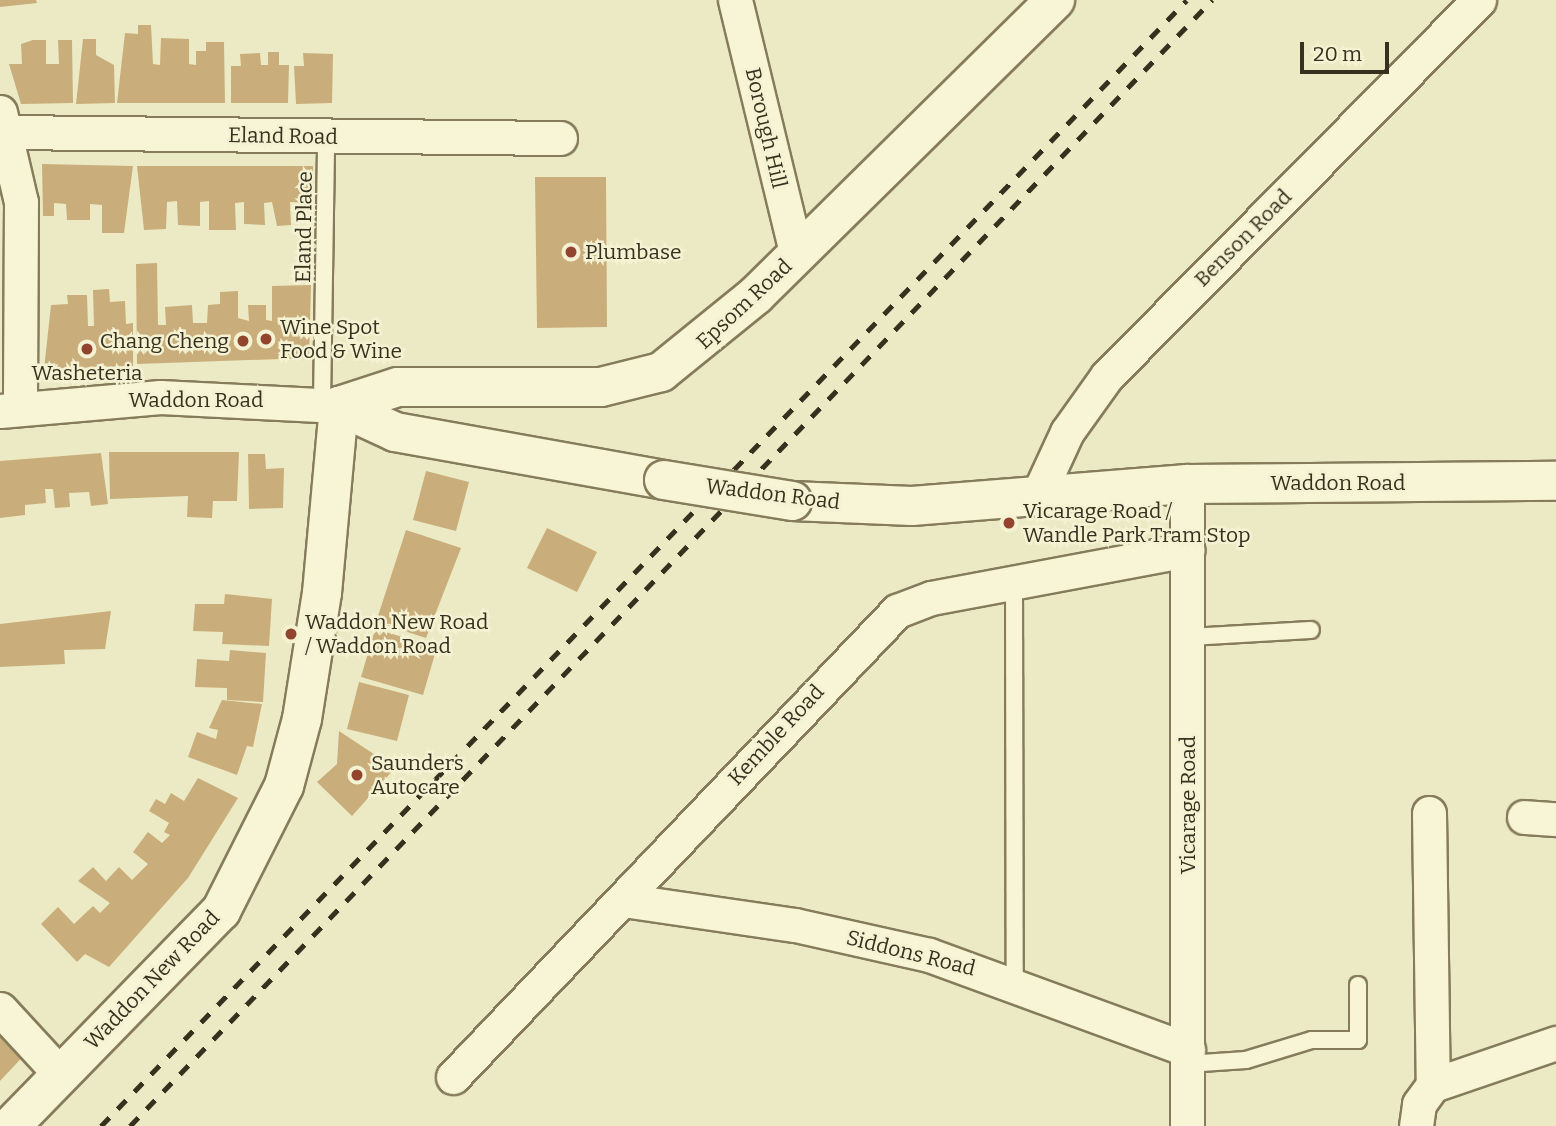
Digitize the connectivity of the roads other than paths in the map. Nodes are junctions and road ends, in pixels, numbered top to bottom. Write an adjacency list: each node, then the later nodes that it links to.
1 (734, 0): 7 (street, Borough Hill)
2 (1055, 0): 7 (street, Epsom Road)
3 (1479, 0): 12 (street, Benson Road)
4 (3, 122): 5 (street, Eland Road); 9 (street)
5 (326, 136): 6 (street, Eland Road); 8 (lane, Eland Place)
6 (559, 138)
7 (797, 256): 8 (street, Epsom Road)
8 (330, 404): 9 (street, Waddon Road); 12 (street, Waddon Road, bridge); 24 (street, Waddon New Road)
9 (10, 409)
10 (1556, 481): 11 (street, Waddon Road)
11 (1187, 484): 12 (street, Waddon Road); 13 (street, Vicarage Road)
12 (1037, 497)
13 (1188, 550): 14 (street, Kemble Road); 16 (street, Vicarage Road)
14 (1014, 583): 18 (street, Kemble Road); 19 (lane)
15 (1311, 630): 16 (lane)
16 (1189, 637): 23 (street, Vicarage Road)
17 (1429, 813): 26 (street)
18 (623, 900): 19 (street, Siddons Road); 25 (street, Kemble Road)
19 (1015, 983): 23 (street, Siddons Road)
20 (1358, 985): 23 (lane)
21 (0, 1009): 24 (street)
22 (1556, 1043): 26 (street)
23 (1188, 1056): 28 (street, Vicarage Road)
24 (61, 1075): 27 (street, Waddon New Road)
25 (453, 1077)
26 (1433, 1085): 29 (street)
27 (11, 1126)
28 (1187, 1126)
29 (1416, 1126)

